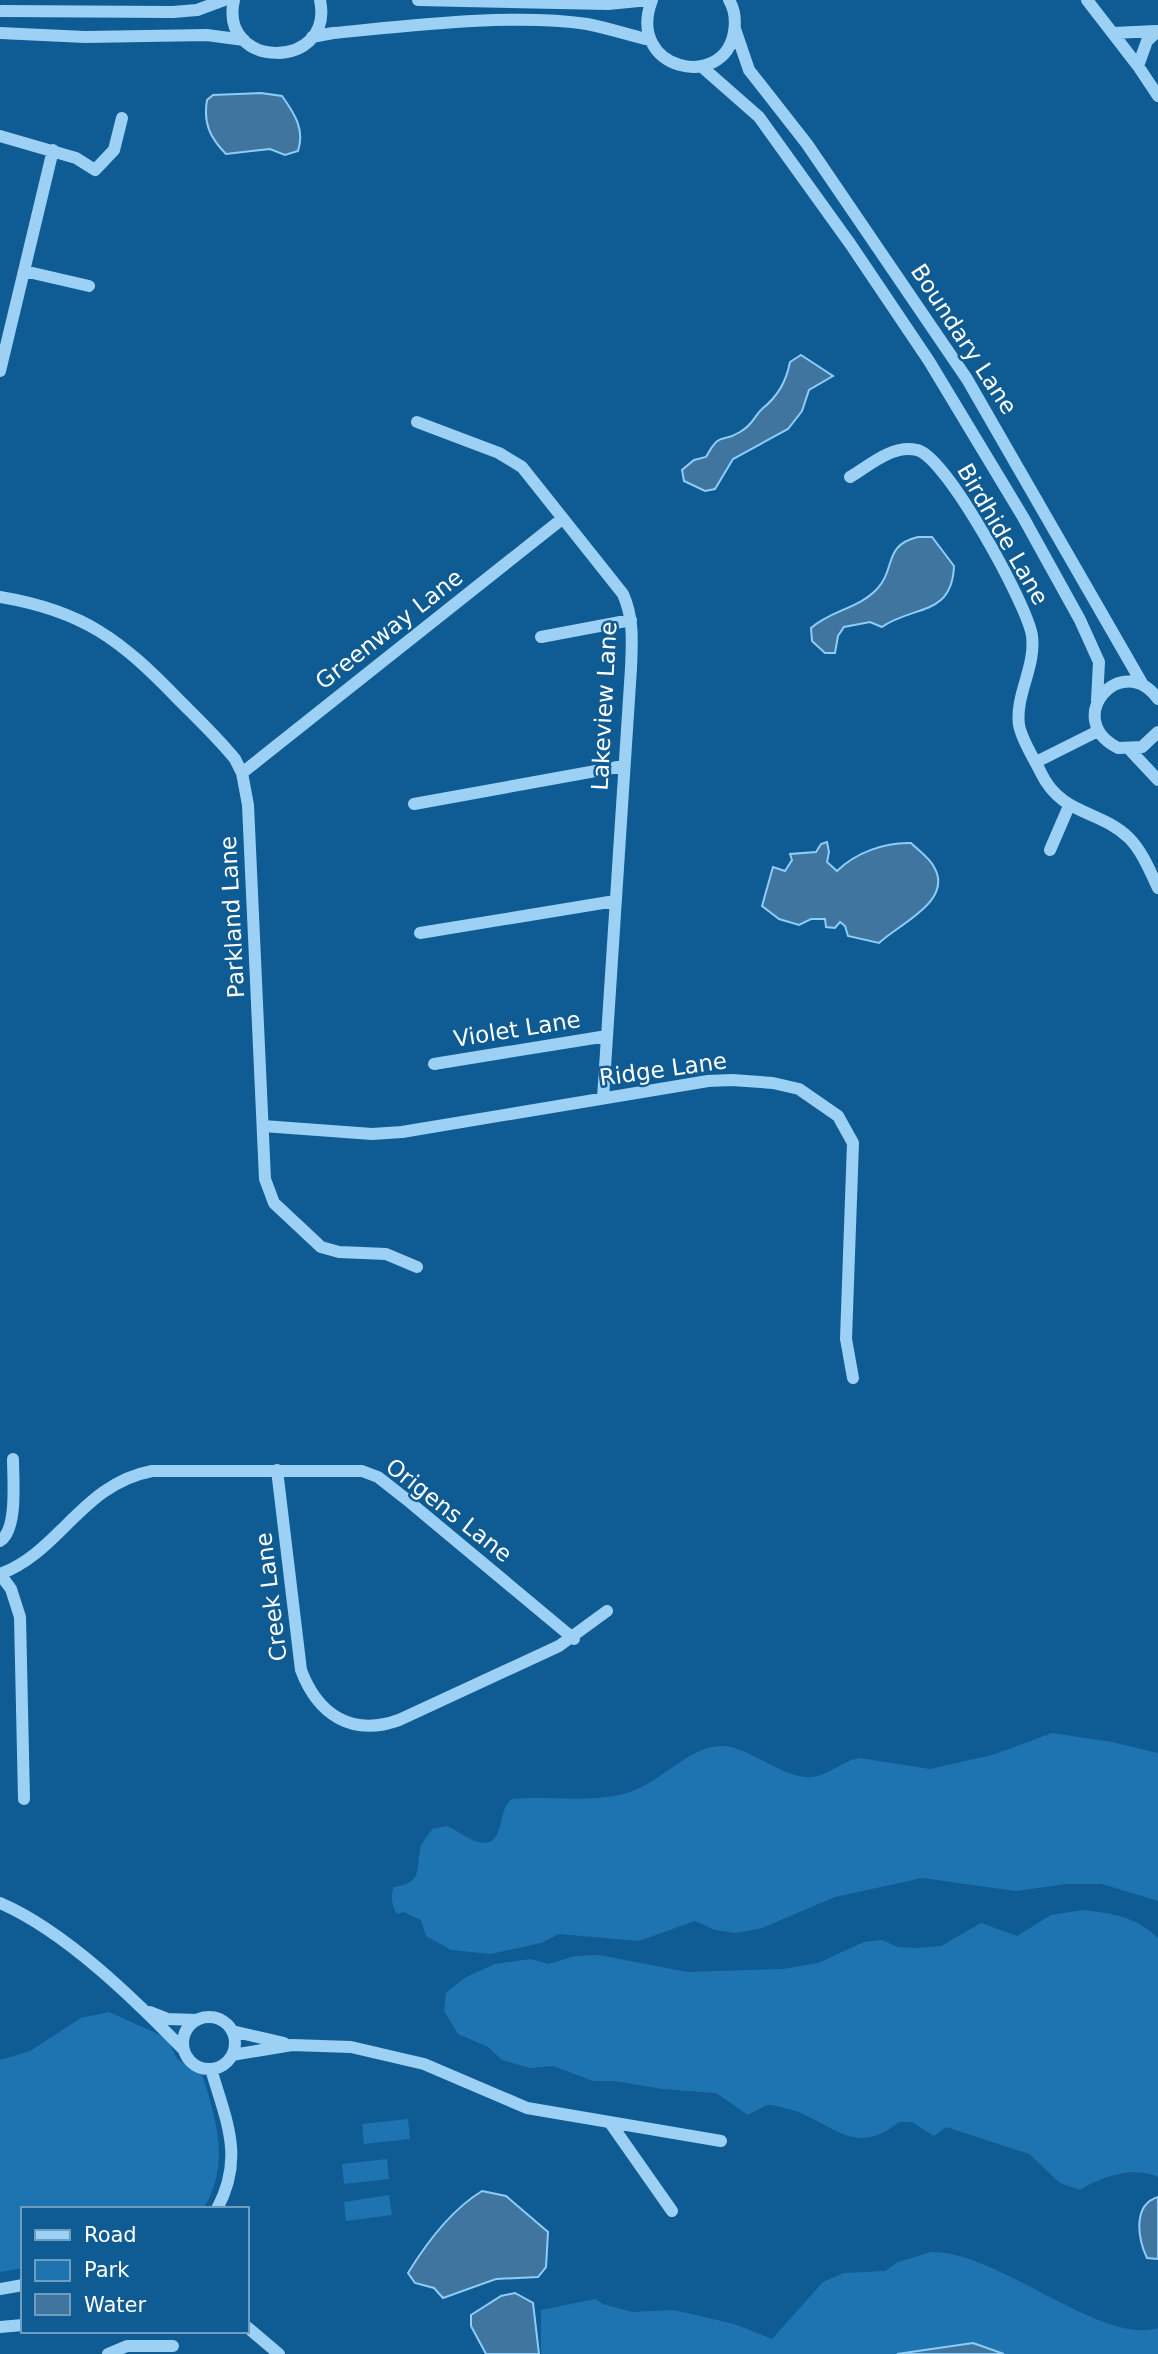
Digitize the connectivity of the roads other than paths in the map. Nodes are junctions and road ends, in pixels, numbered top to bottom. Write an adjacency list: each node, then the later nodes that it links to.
1 (224, 0): 8 (street)
2 (234, 0): 14 (street)
3 (320, 0): 13 (street)
4 (418, 0): 5 (street)
5 (651, 0): 15 (street)
6 (729, 0): 9 (street, Boundary Lane)
7 (1087, 0): 12 (street)
8 (0, 11)
9 (734, 29): 16 (street); 31 (street, Boundary Lane)
10 (1157, 31): 12 (street); 17 (street)
11 (0, 33): 14 (street)
12 (1113, 33): 17 (street)
13 (312, 37): 14 (street); 15 (street)
14 (244, 40)
15 (650, 40): 16 (street)
16 (701, 66): 33 (street, Boundary Lane)
17 (1138, 66): 18 (street)
18 (1158, 96)
19 (122, 118): 21 (street)
20 (0, 136): 21 (street)
21 (53, 150): 22 (street)
22 (24, 271): 23 (street); 24 (street)
23 (89, 286)
24 (0, 371)
25 (418, 422): 27 (street, Lakeview Lane)
26 (850, 477): 37 (street, Birdhide Lane)
27 (562, 519): 29 (street, Lakeview Lane); 39 (street, Greenway Lane)
28 (0, 597): 39 (street, Parkland Lane)
29 (631, 620): 30 (street); 38 (street, Lakeview Lane)
30 (541, 637)
31 (1143, 685): 32 (street, Boundary Lane); 33 (street)
32 (1158, 699)
33 (1097, 700): 34 (street, Boundary Lane)
34 (1098, 731): 36 (street); 37 (street)
35 (1158, 732): 36 (street)
36 (1130, 750): 40 (street)
37 (1036, 762): 42 (street, Birdhide Lane)
38 (622, 766): 41 (street); 45 (street, Lakeview Lane)
39 (242, 772): 50 (street, Parkland Lane)
40 (1158, 780)
41 (414, 804)
42 (1069, 806): 43 (street); 44 (street, Birdhide Lane)
43 (1050, 849)
44 (1158, 888)
45 (615, 901): 46 (street); 47 (street, Lakeview Lane)
46 (420, 933)
47 (607, 1036): 48 (street, Violet Lane); 49 (street, Lakeview Lane)
48 (434, 1064)
49 (603, 1098): 50 (street, Ridge Lane); 52 (street, Ridge Lane)
50 (263, 1126): 51 (street, Parkland Lane)
51 (417, 1267)
52 (853, 1378)
53 (13, 1459): 55 (street)
54 (277, 1469): 56 (street); 58 (street, Origens Lane); 58 (street, Creek Lane)
55 (0, 1541)
56 (0, 1574): 59 (street)
57 (607, 1611): 58 (street, Creek Lane)
58 (574, 1639)
59 (24, 1799)
60 (0, 1903): 61 (street)
61 (146, 2010): 62 (street); 65 (street)
62 (197, 2020): 63 (street); 65 (street)
63 (232, 2031): 64 (street); 66 (street)
64 (292, 2045): 66 (street); 68 (street)
65 (183, 2049): 67 (street)
66 (232, 2055): 67 (street)
67 (211, 2069): 70 (street)
68 (611, 2124): 69 (street); 71 (street)
69 (722, 2141)
70 (218, 2207)
71 (673, 2211)
72 (21, 2285): 73 (street)
73 (0, 2289)
74 (21, 2325): 75 (street)
75 (0, 2327)
76 (248, 2327): 79 (street)
77 (173, 2346): 78 (street)
78 (108, 2354)
79 (279, 2354)

